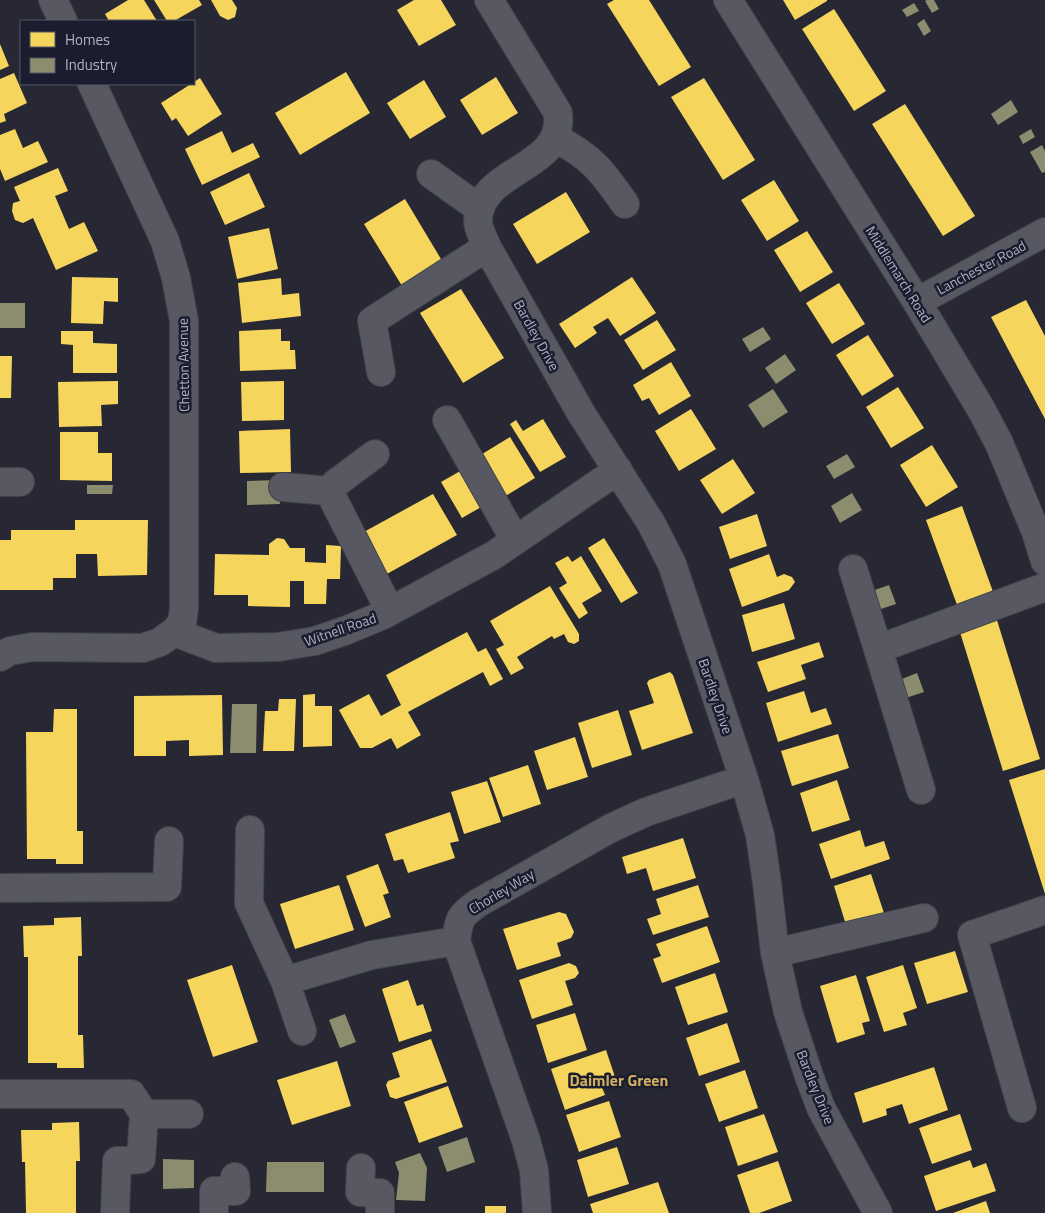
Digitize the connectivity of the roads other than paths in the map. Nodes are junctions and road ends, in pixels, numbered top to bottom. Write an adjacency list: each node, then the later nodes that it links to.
1 (53, 0): 4 (street)
2 (489, 0): 6 (street)
3 (728, 0): 12 (street, Middlemarch Road)
4 (63, 20)
5 (92, 85): 24 (street, Chetton Avenue)
6 (555, 138): 8 (street); 9 (street)
7 (431, 174): 9 (street)
8 (625, 204)
9 (480, 209): 11 (street, Bardley Drive)
10 (1045, 232): 12 (street, Lanchester Road)
11 (487, 247): 13 (street); 16 (street, Bardley Drive)
12 (917, 302): 20 (street, Middlemarch Road)
13 (381, 372)
14 (447, 420): 19 (street)
15 (375, 454): 18 (street)
16 (618, 470): 19 (street, Witnell Road); 27 (street, Bardley Drive)
17 (283, 487): 18 (street)
18 (329, 491): 23 (street)
19 (515, 540): 23 (street, Witnell Road)
20 (1045, 561)
21 (853, 569): 25 (street)
22 (1045, 587): 25 (street)
23 (390, 611): 24 (street, Witnell Road)
24 (174, 632): 26 (street)
25 (878, 649): 28 (street)
26 (0, 657)
27 (744, 779): 34 (street, Chorley Way); 35 (street, Bardley Drive)
28 (921, 790)
29 (250, 830): 36 (street)
30 (168, 840): 31 (street)
31 (0, 888)
32 (1045, 910): 39 (street)
33 (924, 918): 35 (street)
34 (456, 941): 36 (street); 47 (street)
35 (775, 953): 48 (street, Bardley Drive)
36 (285, 981): 37 (street)
37 (302, 1031)
38 (0, 1094): 40 (street)
39 (1022, 1108)
40 (144, 1114): 41 (street); 44 (street)
41 (189, 1114)
42 (361, 1168): 46 (street)
43 (235, 1177): 45 (street)
44 (115, 1213)
45 (214, 1213)
46 (380, 1213)
47 (537, 1213)
48 (878, 1213)

